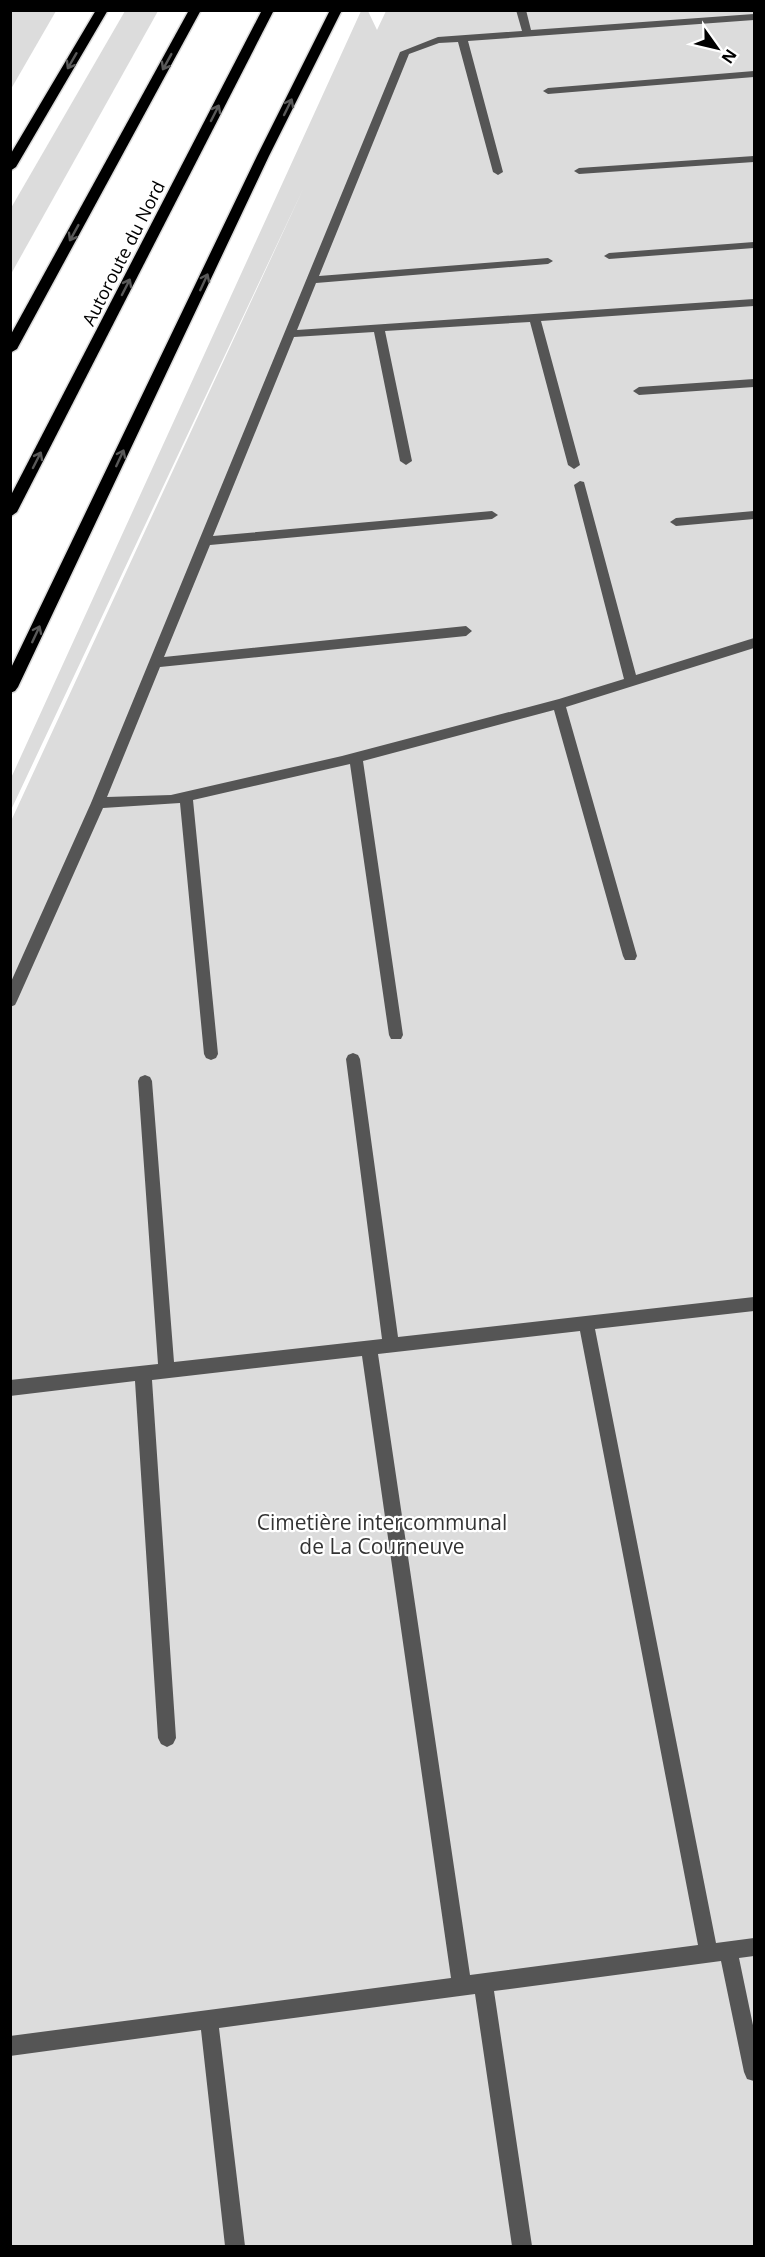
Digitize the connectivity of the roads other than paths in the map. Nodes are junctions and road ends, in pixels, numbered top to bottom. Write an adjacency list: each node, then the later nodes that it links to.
1 (102, 10): 12 (highway, one-way to 12)
2 (195, 10): 23 (highway, one-way to 23)
3 (268, 10): 29 (highway, Autoroute du Nord, one-way to 3)
4 (336, 10): 38 (highway, one-way to 4)
5 (521, 10): 7 (lane)
6 (752, 18): 7 (lane)
7 (527, 33): 8 (lane)
8 (462, 38): 14 (lane); 18 (lane)
9 (754, 74): 10 (lane)
10 (548, 91)
11 (754, 159): 13 (lane)
12 (10, 167)
13 (579, 171)
14 (498, 172)
15 (754, 246): 16 (lane)
16 (609, 256)
17 (548, 261): 18 (lane)
18 (312, 280): 22 (lane)
19 (754, 303): 20 (lane)
20 (536, 318): 21 (lane); 27 (lane)
21 (379, 328): 22 (lane); 26 (lane)
22 (289, 334): 33 (lane)
23 (10, 349)
24 (754, 383): 25 (lane)
25 (639, 391)
26 (406, 461)
27 (574, 465)
28 (580, 485): 37 (lane)
29 (10, 512)
30 (492, 515): 33 (lane)
31 (754, 515): 32 (lane)
32 (676, 522)
33 (205, 541): 36 (lane)
34 (466, 631): 36 (lane)
35 (754, 643): 37 (lane)
36 (155, 663): 42 (lane)
37 (632, 683): 39 (lane)
38 (10, 687)
39 (559, 704): 40 (lane); 43 (lane)
40 (356, 757): 41 (lane); 45 (lane)
41 (186, 796): 42 (lane); 46 (lane)
42 (98, 803): 44 (lane)
43 (630, 956)
44 (10, 1001)
45 (396, 1035)
46 (211, 1054)
47 (353, 1059): 51 (lane)
48 (145, 1081): 53 (lane)
49 (754, 1304): 50 (lane)
50 (586, 1323): 51 (lane); 58 (lane)
51 (391, 1346): 52 (lane)
52 (369, 1348): 53 (lane); 60 (lane)
53 (167, 1370): 54 (lane)
54 (143, 1373): 55 (lane); 56 (lane)
55 (10, 1388)
56 (166, 1738)
57 (754, 1947): 58 (lane)
58 (718, 1952): 59 (lane); 63 (lane)
59 (483, 1983): 60 (lane); 65 (lane)
60 (462, 1986): 61 (lane)
61 (209, 2019): 62 (lane); 64 (lane)
62 (10, 2046)
63 (754, 2072)
64 (235, 2247)
65 (522, 2247)

